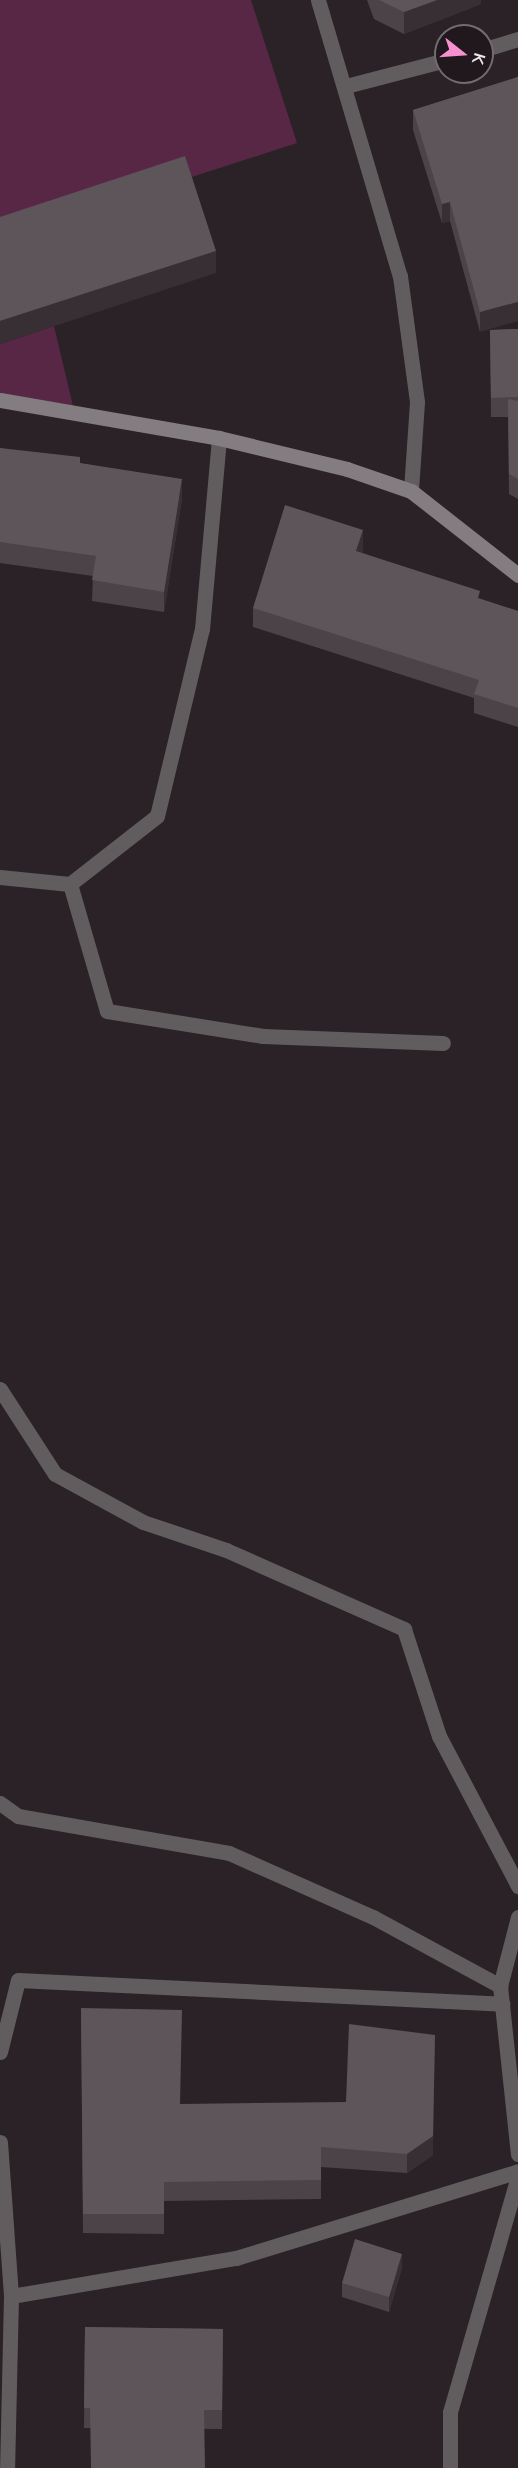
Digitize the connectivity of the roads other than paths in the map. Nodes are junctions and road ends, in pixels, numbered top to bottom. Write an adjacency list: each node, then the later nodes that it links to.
1 (318, 0): 5 (street)
2 (518, 39): 3 (street)
3 (494, 46)
4 (434, 63): 5 (street)
5 (346, 86): 8 (street)
6 (0, 399): 7 (main road)
7 (219, 438): 8 (main road); 11 (street)
8 (411, 491): 9 (main road)
9 (518, 575)
10 (0, 877): 11 (street)
11 (70, 884): 12 (street)
12 (443, 1042)
13 (0, 1389): 15 (street)
14 (0, 1803): 17 (street)
15 (518, 1886)
16 (518, 1917): 17 (street)
17 (500, 1986): 18 (street)
18 (502, 2004): 19 (street); 21 (street)
19 (0, 2052)
20 (0, 2142): 24 (street)
21 (518, 2154)
22 (518, 2171): 24 (street)
23 (518, 2177): 26 (street)
24 (11, 2296): 25 (street)
25 (7, 2468)
26 (450, 2468)

